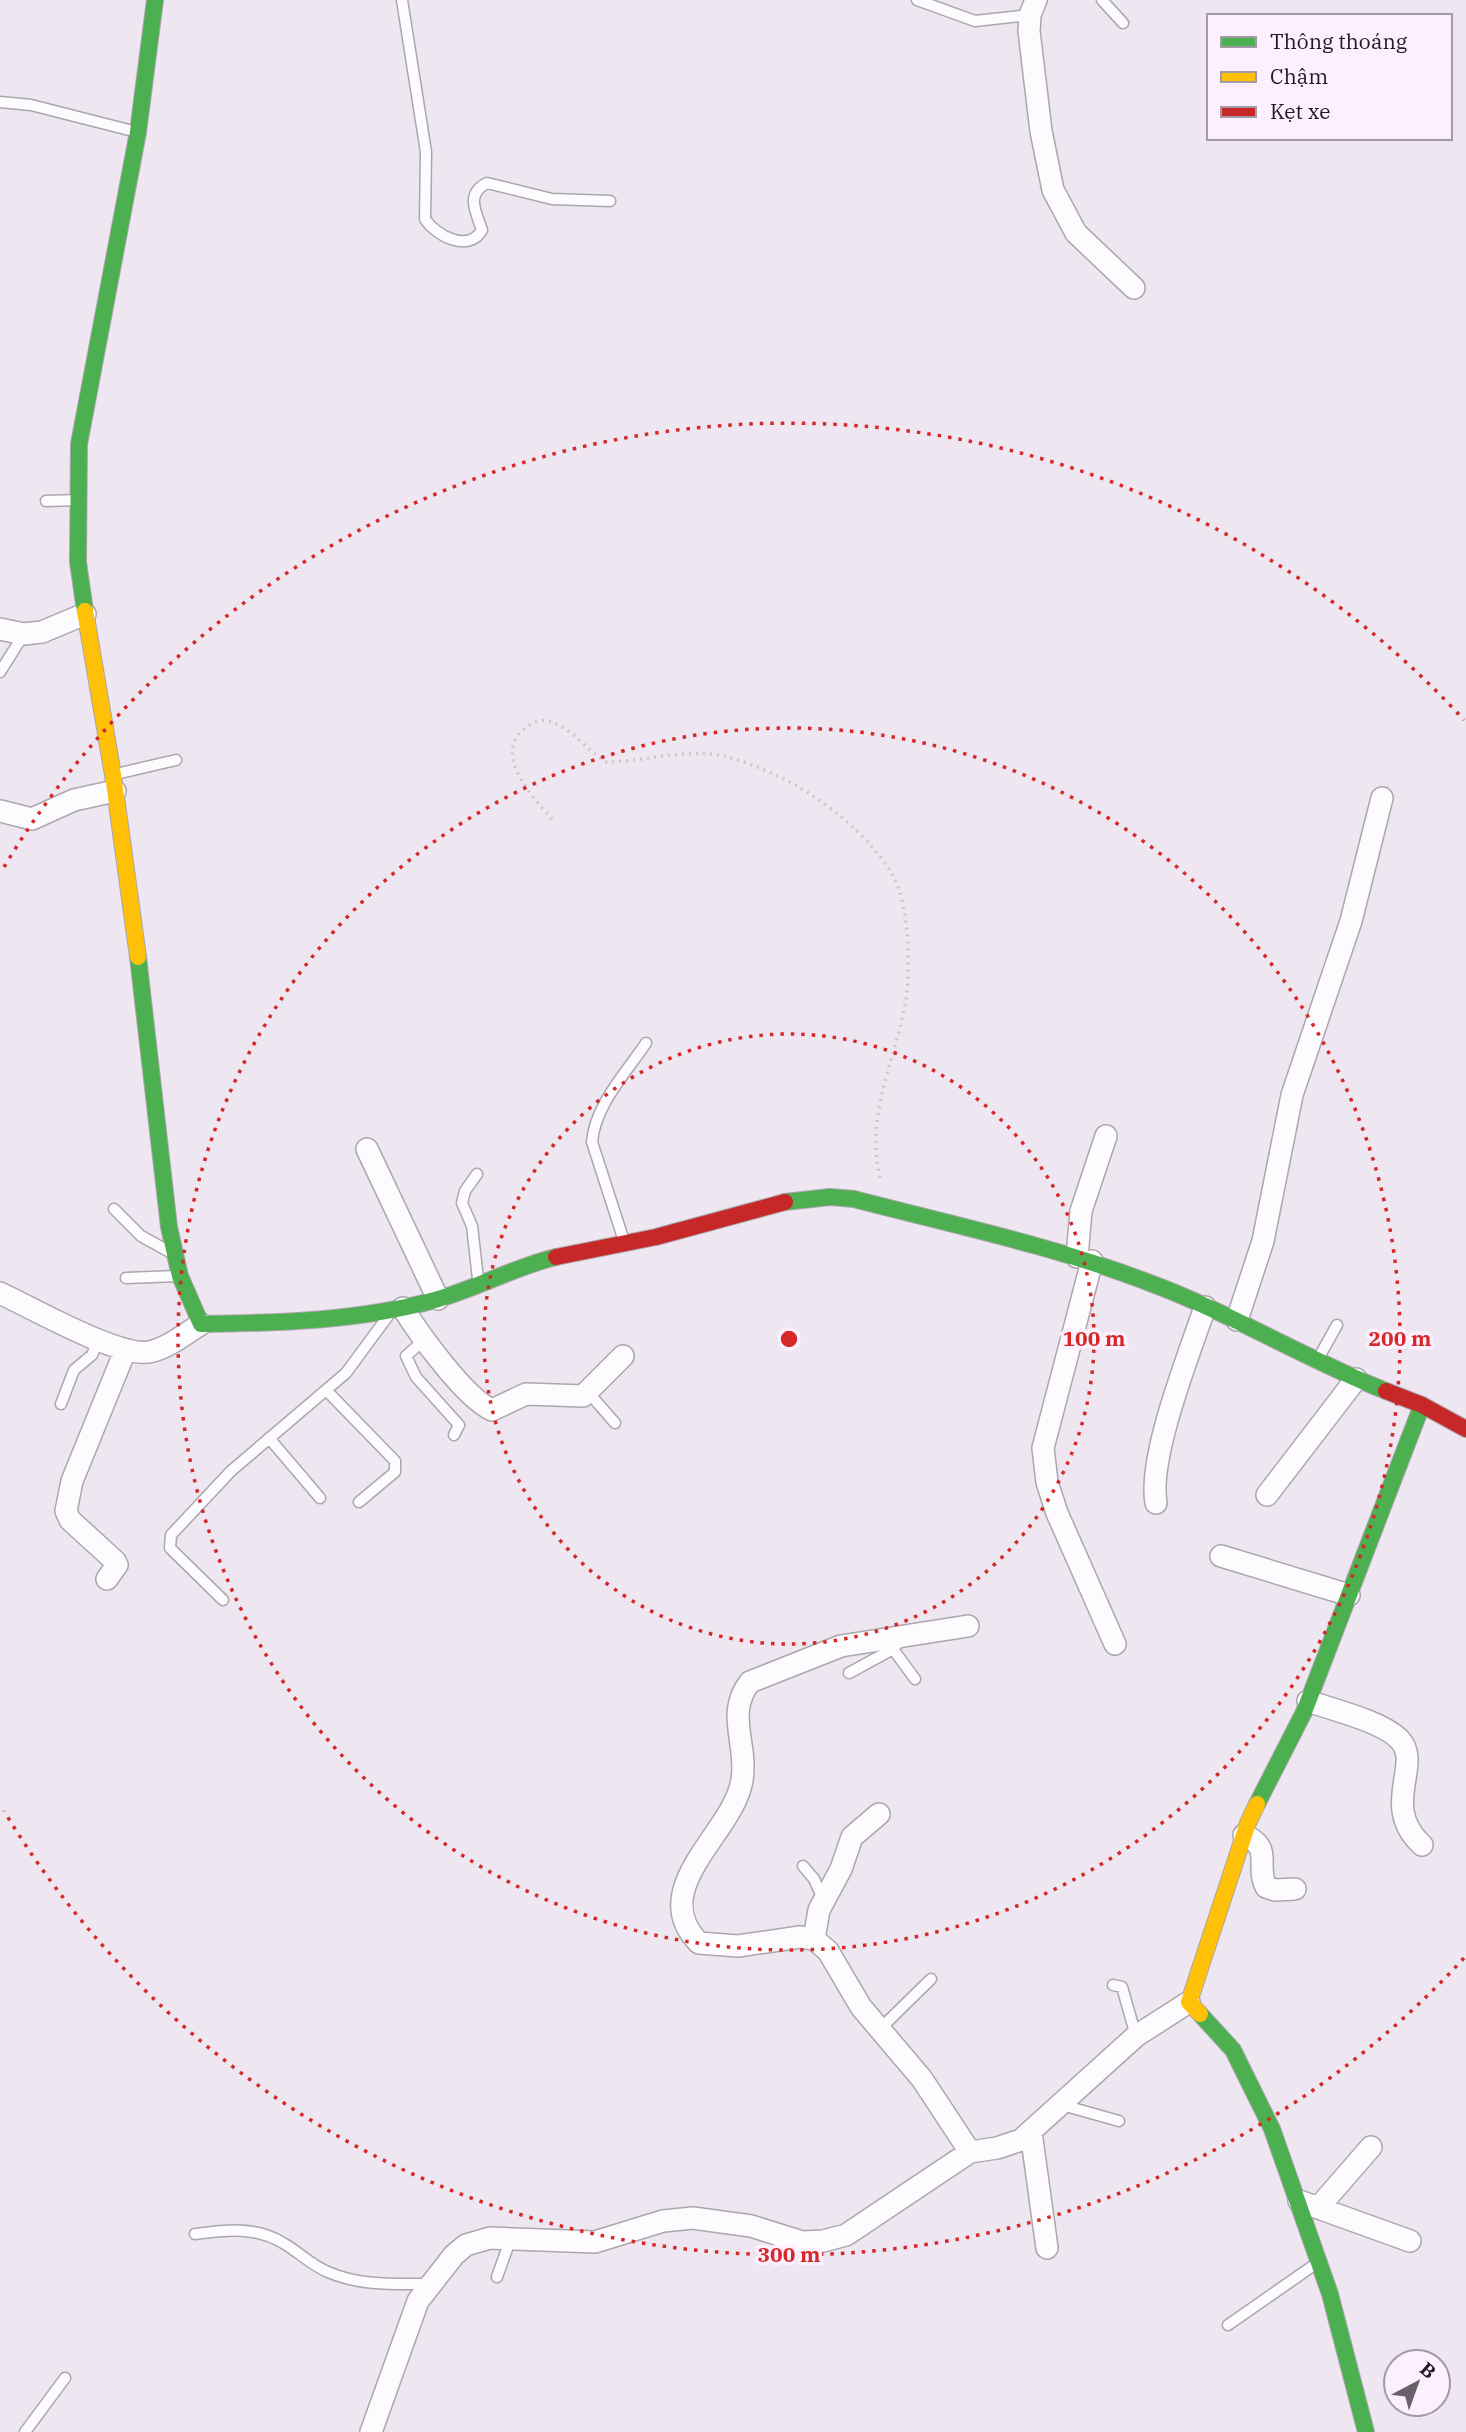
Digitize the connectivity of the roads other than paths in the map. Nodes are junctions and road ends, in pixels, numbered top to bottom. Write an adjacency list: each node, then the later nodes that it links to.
1 (155, 0): 8 (street)
2 (402, 0): 9 (lane)
3 (917, 0): 5 (lane)
4 (1102, 0): 6 (lane)
5 (1033, 7): 10 (street)
6 (1124, 23)
7 (0, 102): 8 (lane)
8 (138, 132): 11 (street)
9 (610, 201)
10 (1134, 288)
11 (78, 500): 12 (lane); 13 (street)
12 (46, 501)
13 (85, 614): 15 (street); 18 (street)
14 (0, 629): 15 (street)
15 (24, 634): 16 (lane)
16 (0, 672)
17 (176, 760): 18 (lane)
18 (114, 783): 20 (street); 27 (street)
19 (1382, 797): 36 (street)
20 (0, 811)
21 (646, 1043): 26 (lane)
22 (1107, 1136): 28 (street)
23 (367, 1149): 33 (street)
24 (477, 1174): 31 (lane)
25 (114, 1209): 27 (lane)
26 (625, 1243): 28 (street); 31 (street)
27 (173, 1253): 29 (street)
28 (1084, 1259): 34 (street); 63 (street)
29 (180, 1276): 30 (lane); 37 (street)
30 (126, 1278)
31 (478, 1282): 33 (street)
32 (0, 1293): 39 (street)
33 (438, 1299): 35 (street)
34 (1205, 1307): 36 (street); 56 (street)
35 (397, 1309): 37 (street); 40 (street); 45 (lane)
36 (1237, 1320): 43 (street)
37 (201, 1324): 41 (street)
38 (1337, 1325): 43 (lane)
39 (99, 1339): 41 (street); 47 (lane)
40 (424, 1340): 46 (street); 51 (lane)
41 (125, 1351): 58 (street)
42 (623, 1356): 46 (street)
43 (1317, 1360): 44 (street)
44 (1356, 1379): 48 (street); 53 (street)
45 (326, 1390): 52 (lane); 55 (lane)
46 (588, 1392): 49 (lane)
47 (61, 1405)
48 (1422, 1405): 50 (street); 59 (street)
49 (615, 1423)
50 (1466, 1429)
51 (454, 1435)
52 (270, 1438): 54 (lane); 60 (lane)
53 (1268, 1495)
54 (320, 1498)
55 (359, 1502)
56 (1156, 1503)
57 (1221, 1556): 59 (street)
58 (107, 1579)
59 (1349, 1595): 66 (street)
60 (223, 1601)
61 (968, 1626): 62 (street)
62 (899, 1643): 64 (lane); 65 (lane); 73 (street)
63 (1115, 1644)
64 (849, 1673)
65 (915, 1679)
66 (1308, 1702): 68 (street); 69 (street)
67 (879, 1814): 72 (street)
68 (1244, 1835): 71 (street); 76 (street)
69 (1422, 1845)
70 (803, 1866): 72 (lane)
71 (1295, 1889)
72 (823, 1899): 73 (street)
73 (814, 1939): 77 (street)
74 (931, 1979): 77 (lane)
75 (1112, 1985): 78 (lane)
76 (1189, 2002): 78 (street); 84 (street)
77 (880, 2029): 83 (street)
78 (1136, 2036): 79 (street)
79 (1062, 2105): 80 (lane); 81 (street)
80 (1119, 2122)
81 (1031, 2132): 83 (street); 88 (street)
82 (1371, 2147): 84 (street)
83 (970, 2152): 86 (street)
84 (1309, 2205): 87 (street); 89 (street)
85 (195, 2234): 91 (lane)
86 (510, 2238): 90 (lane); 91 (street)
87 (1410, 2241)
88 (1047, 2248)
89 (1320, 2261): 92 (lane); 96 (street)
90 (497, 2277)
91 (429, 2284): 95 (street)
92 (1228, 2325)
93 (65, 2378): 94 (lane)
94 (25, 2432)
95 (371, 2432)
96 (1366, 2432)

